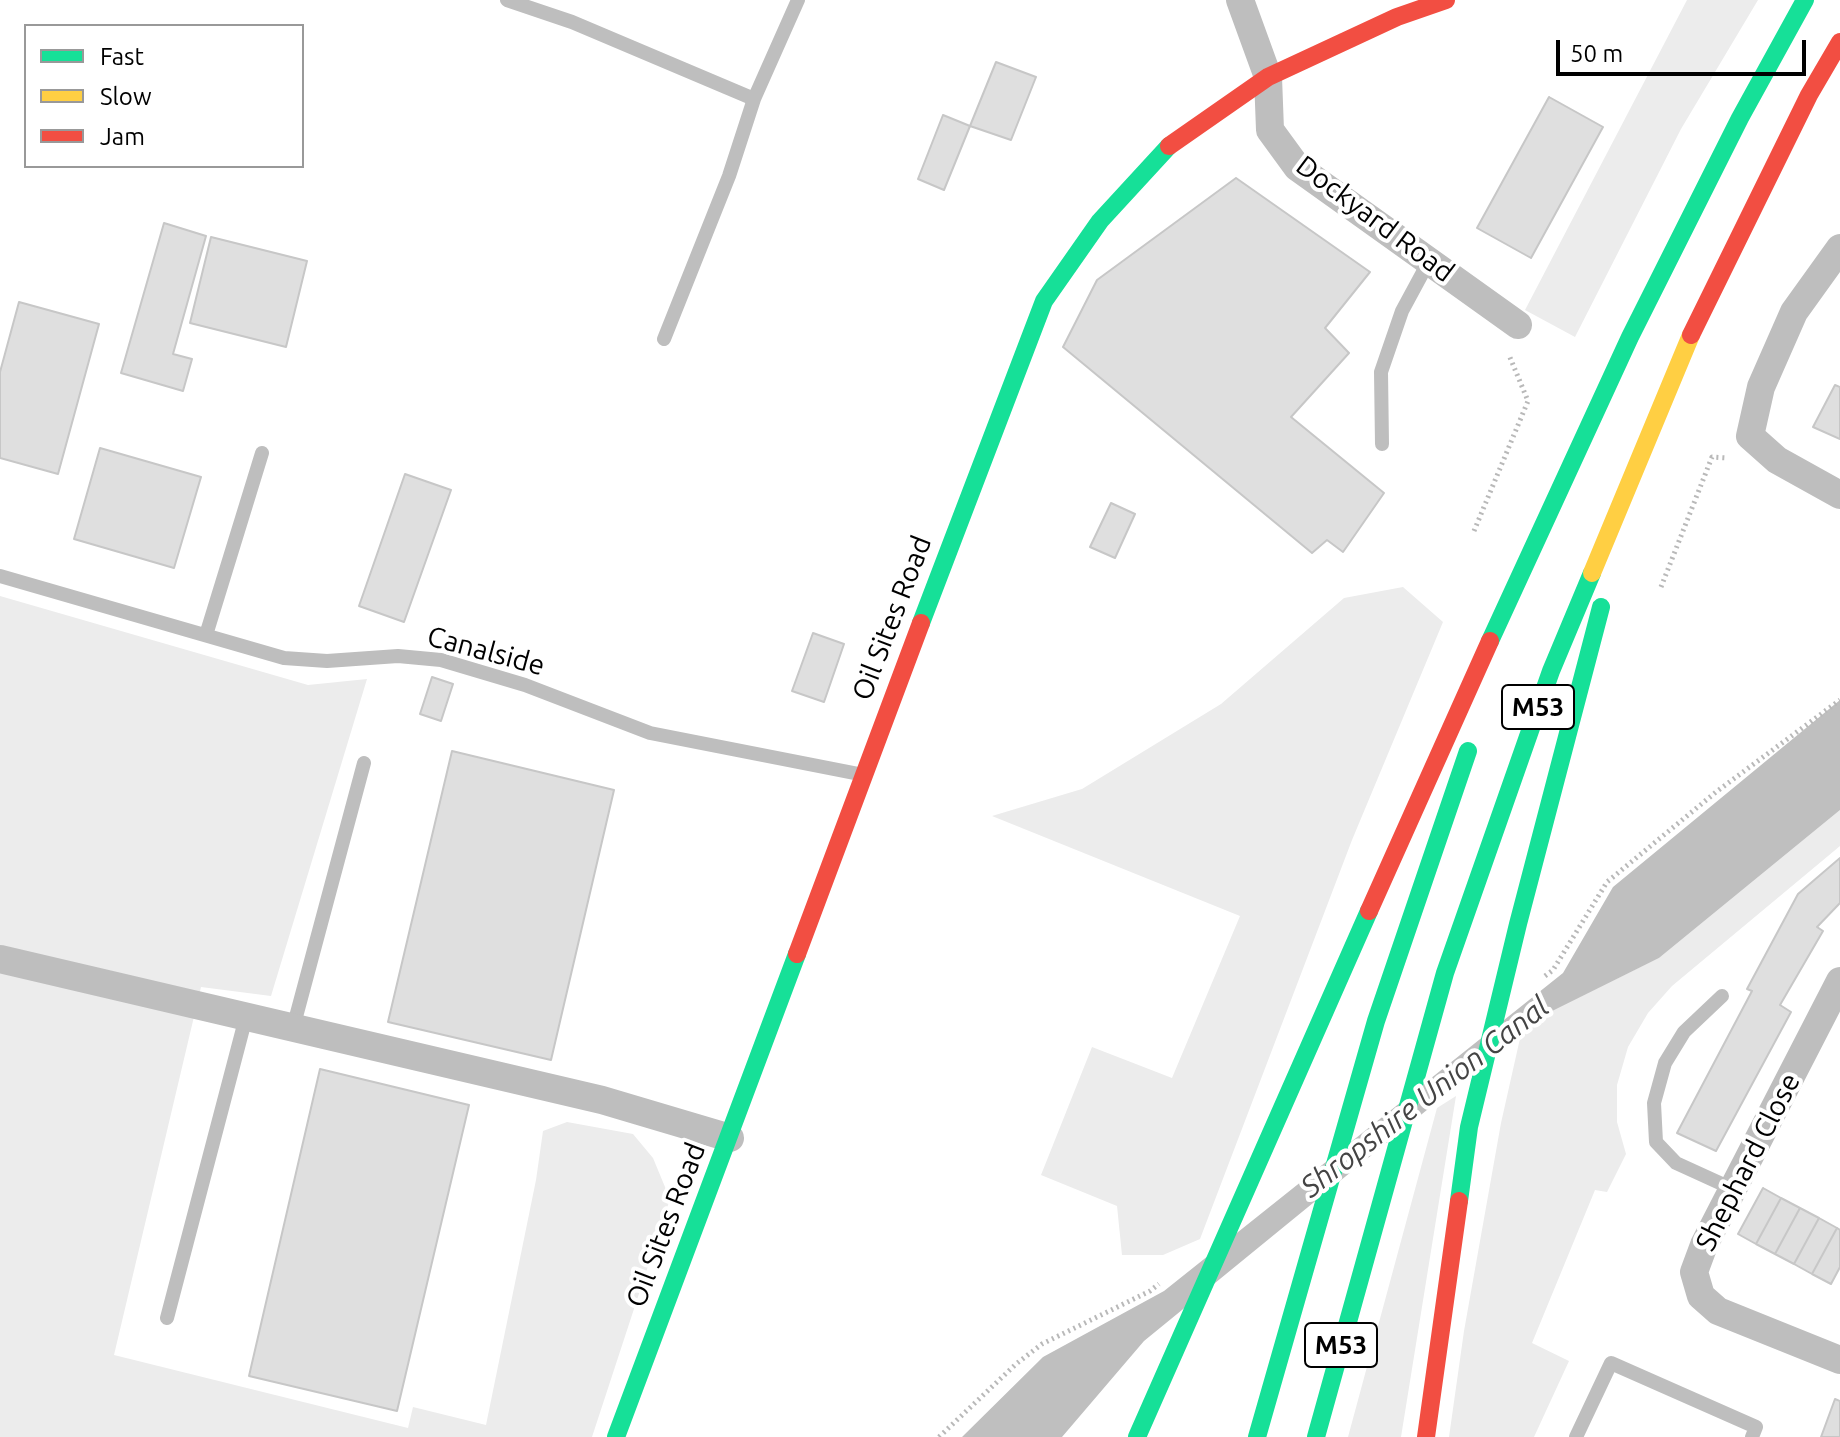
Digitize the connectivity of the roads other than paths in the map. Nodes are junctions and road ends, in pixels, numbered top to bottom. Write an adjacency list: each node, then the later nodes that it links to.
1 (507, 0): 8 (lane)
2 (798, 0): 8 (lane)
3 (1240, 0): 7 (street, Dockyard Road)
4 (1446, 0): 7 (main road, Oil Sites Road)
5 (1805, 0): 16 (main road, M53)
6 (1840, 42): 14 (main road, M53)
7 (1268, 77): 10 (street, Dockyard Road); 23 (main road, Oil Sites Road)
8 (754, 99): 12 (lane)
9 (1838, 256): 17 (street)
10 (1429, 261): 11 (street, Dockyard Road); 13 (lane)
11 (1507, 316)
12 (664, 339)
13 (1382, 444)
14 (1643, 446): 36 (main road, M53); 37 (main road)
15 (262, 453): 19 (lane)
16 (1556, 495): 20 (main road, M53); 34 (main road)
17 (1840, 495)
18 (0, 576): 19 (lane, Canalside)
19 (206, 635): 23 (lane, Canalside)
20 (1494, 675)
21 (1474, 735): 35 (main road, M53)
22 (364, 763): 28 (lane)
23 (863, 775): 29 (main road, Oil Sites Road)
24 (0, 959): 27 (street)
25 (1840, 981): 30 (street, Shephard Close)
26 (1722, 996): 30 (lane)
27 (246, 1017): 28 (street); 31 (lane)
28 (293, 1028): 29 (street)
29 (730, 1138): 33 (main road, Oil Sites Road)
30 (1733, 1189): 32 (street, Shephard Close)
31 (167, 1318)
32 (1838, 1359)
33 (616, 1437)
34 (1137, 1437)
35 (1257, 1437)
36 (1316, 1437)
37 (1426, 1437)
38 (1576, 1437): 39 (lane)
39 (1752, 1437)

